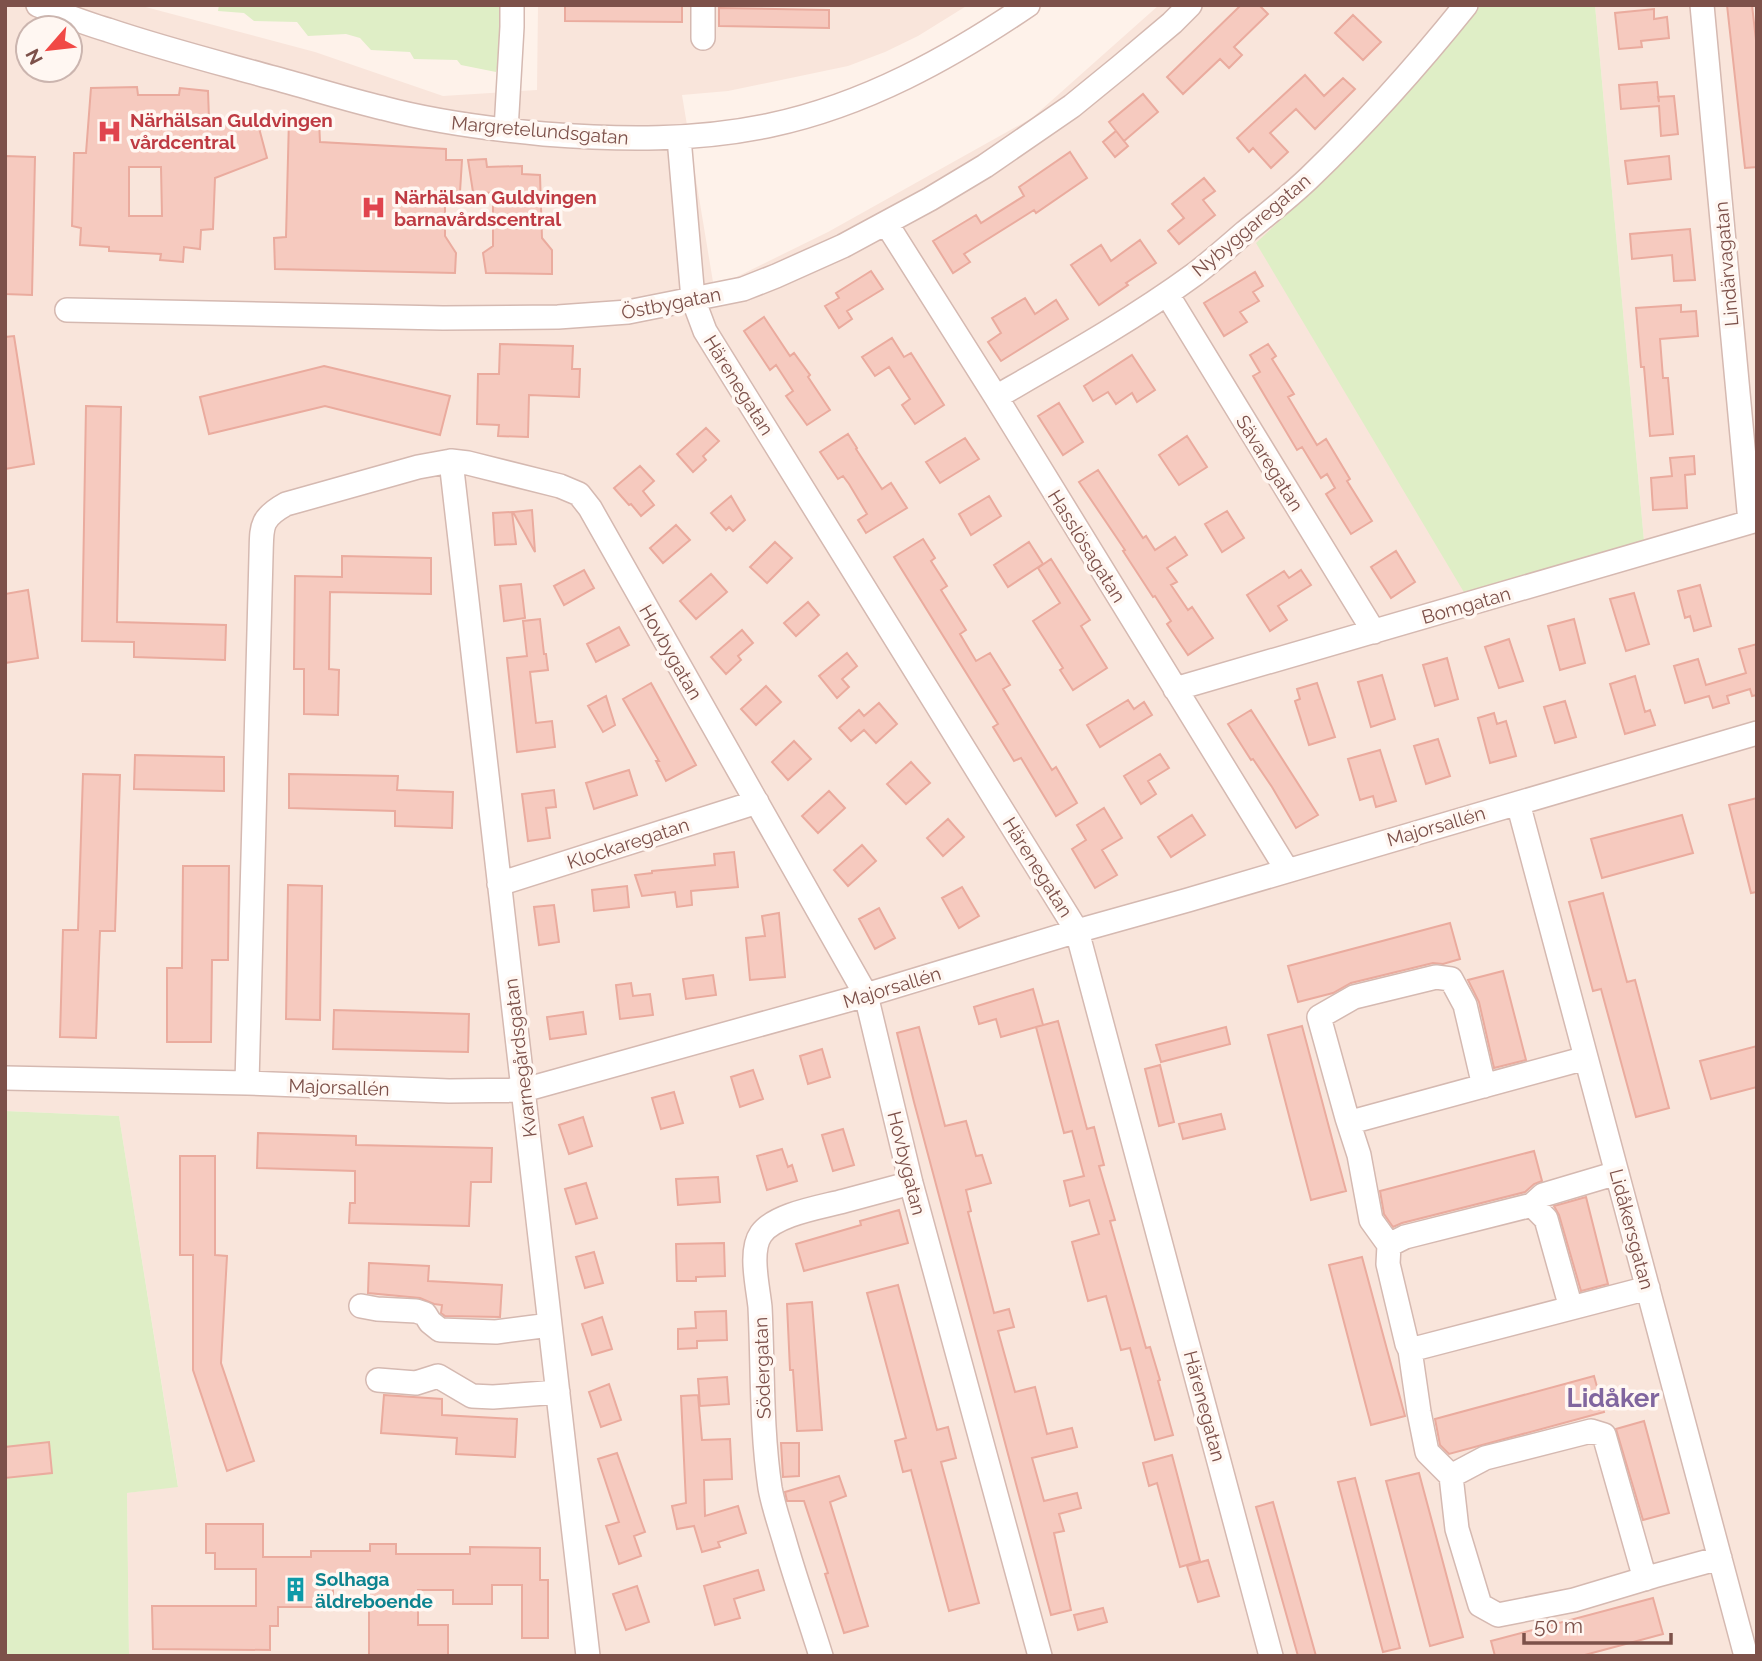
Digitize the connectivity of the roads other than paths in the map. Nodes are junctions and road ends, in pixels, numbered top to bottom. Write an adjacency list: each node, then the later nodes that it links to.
1 (38, 5): 9 (street, Margretelundsgatan)
2 (512, 5): 9 (street)
3 (703, 5): 8 (street)
4 (1028, 5): 10 (street, Margretelundsgatan)
5 (1190, 5): 11 (street, Östbygatan)
6 (1466, 5): 12 (street, Nybyggaregatan)
7 (1702, 5): 17 (street, Lindärvagatan)
8 (703, 38)
9 (506, 130): 10 (street, Margretelundsgatan)
10 (679, 138): 13 (street, Härenegatan)
11 (886, 223): 13 (street, Östbygatan); 15 (street, Hasslösagatan)
12 (1167, 294): 15 (street, Nybyggaregatan); 18 (street, Sävaregatan)
13 (694, 299): 14 (street, Östbygatan); 25 (street, Härenegatan)
14 (67, 310)
15 (996, 397): 19 (street, Hasslösagatan)
16 (451, 461): 21 (street, Hovbygatan); 24 (street, Kvarnegårdsgatan); 29 (street, Hovbygatan)
17 (1754, 521): 18 (street, Bomgatan)
18 (1374, 632): 19 (street, Bomgatan)
19 (1175, 689): 23 (street, Hasslösagatan)
20 (1757, 733): 22 (street, Majorsallén)
21 (757, 802): 24 (street, Klockaregatan); 26 (street, Hovbygatan)
22 (1518, 803): 23 (street, Majorsallén); 27 (street, Lidåkersgatan)
23 (1287, 870): 25 (street, Majorsallén)
24 (499, 884): 31 (street, Kvarnegårdsgatan)
25 (1077, 930): 26 (street, Majorsallén); 50 (street, Härenegatan)
26 (866, 995): 31 (street, Majorsallén); 34 (street, Hovbygatan)
27 (1586, 1058): 30 (street); 33 (street, Lidåkersgatan)
28 (5, 1078): 29 (street, Majorsallén)
29 (247, 1083): 31 (street, Majorsallén)
30 (1484, 1086): 32 (street); 32 (street)
31 (524, 1090): 40 (street, Kvarnegårdsgatan)
32 (1348, 1118): 36 (street)
33 (1617, 1172): 35 (street); 37 (street, Lidåkersgatan)
34 (911, 1183): 48 (street, Södergatan); 49 (street, Hovbygatan)
35 (1532, 1205): 36 (street); 39 (street)
36 (1389, 1245): 41 (street)
37 (1648, 1288): 39 (street); 45 (street, Lidåkersgatan)
38 (361, 1306): 40 (street)
39 (1571, 1308): 41 (street)
40 (550, 1325): 43 (street, Kvarnegårdsgatan)
41 (1410, 1350): 44 (street)
42 (377, 1380): 43 (street)
43 (558, 1392): 47 (street, Kvarnegårdsgatan)
44 (1451, 1476): 46 (street); 46 (street)
45 (1720, 1558): 46 (street); 51 (street, Lidåkersgatan)
46 (1644, 1579)
47 (588, 1656)
48 (821, 1656)
49 (1040, 1656)
50 (1271, 1656)
51 (1746, 1656)

